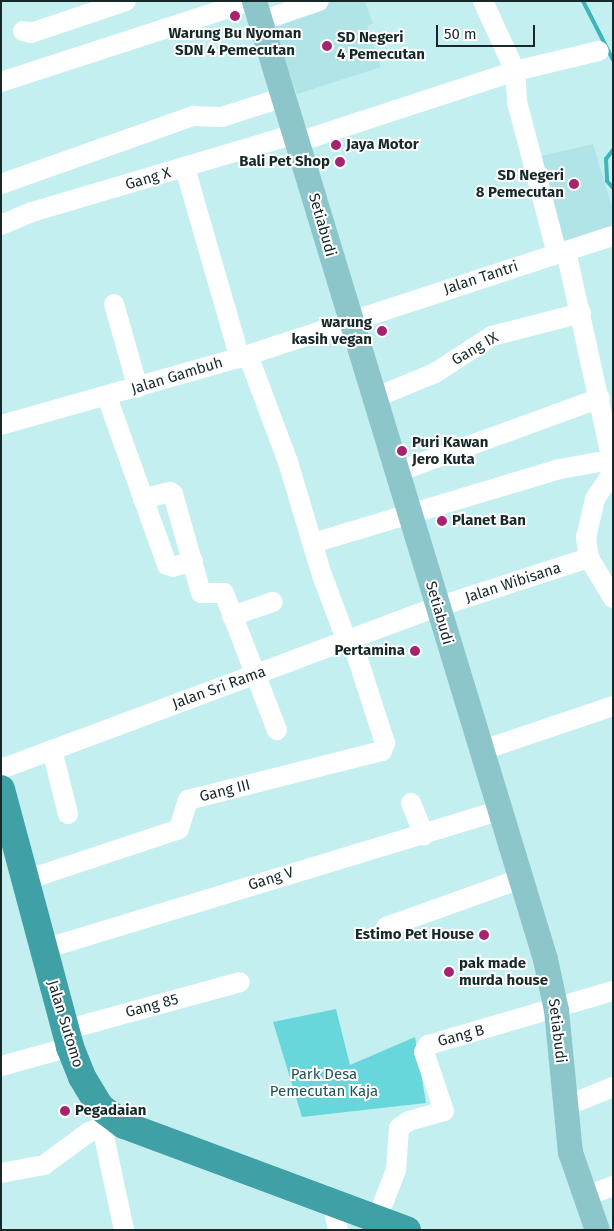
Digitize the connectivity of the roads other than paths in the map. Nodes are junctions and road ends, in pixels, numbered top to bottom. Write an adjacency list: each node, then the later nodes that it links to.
1 (126, 1): 5 (street)
2 (319, 1): 4 (street)
3 (484, 1): 7 (street)
4 (255, 8): 8 (street); 9 (main road, Setiabudi)
5 (23, 31)
6 (598, 51): 7 (street, Gang X)
7 (515, 71): 10 (street, Gang X); 15 (street)
8 (1, 82)
9 (284, 97): 10 (main road, Setiabudi); 12 (street)
10 (296, 138): 11 (street, Gang X); 18 (main road, Setiabudi)
11 (185, 168): 13 (street, Gang X); 19 (street)
12 (1, 184)
13 (1, 225)
14 (613, 236): 15 (street, Jalan Tantri)
15 (561, 252): 17 (street); 18 (street, Jalan Tantri)
16 (114, 304): 20 (street)
17 (581, 313): 22 (street, Gang IX); 23 (street)
18 (350, 321): 19 (street, Jalan Gambuh); 22 (main road, Setiabudi)
19 (244, 357): 20 (street, Jalan Gambuh); 29 (street)
20 (138, 388): 21 (street, Jalan Gambuh)
21 (106, 397): 24 (street, Jalan Gambuh); 27 (street)
22 (374, 398): 26 (main road, Setiabudi)
23 (600, 398): 25 (street); 26 (street)
24 (1, 425)
25 (612, 466): 28 (street); 30 (street)
26 (397, 472): 28 (main road, Setiabudi)
27 (143, 499): 31 (street); 31 (street)
28 (410, 513): 29 (street); 34 (main road, Setiabudi)
29 (313, 543): 36 (street)
30 (588, 558): 32 (street); 34 (street, Jalan Wibisana)
31 (193, 561): 35 (street)
32 (613, 598)
33 (273, 602): 35 (street)
34 (437, 607): 36 (street, Jalan Sri Rama); 41 (main road, Setiabudi)
35 (232, 616): 37 (street)
36 (350, 641): 37 (street, Jalan Sri Rama); 50 (street, Gang III)
37 (256, 674): 39 (street); 40 (street, Jalan Sri Rama)
38 (613, 706): 41 (street)
39 (277, 730)
40 (52, 750): 42 (street, Jalan Sri Rama); 46 (street)
41 (480, 751): 45 (main road, Setiabudi)
42 (1, 769)
43 (2, 796): 48 (highway, Jalan Sutomo)
44 (411, 802): 47 (street)
45 (498, 811): 47 (street, Gang V); 49 (main road, Setiabudi)
46 (68, 814)
47 (424, 835): 52 (street, Gang V)
48 (9, 851): 50 (highway, Jalan Sutomo)
49 (520, 879): 51 (street); 55 (main road, Setiabudi)
50 (26, 880): 52 (highway, Jalan Sutomo)
51 (386, 927)
52 (44, 949): 56 (highway, Jalan Sutomo)
53 (240, 982): 56 (street, Gang 85)
54 (613, 991): 55 (street)
55 (556, 1010): 59 (main road, Setiabudi); 65 (street, Gang B)
56 (68, 1039): 57 (street, Gang 85); 60 (highway, Jalan Sutomo)
57 (1, 1066)
58 (613, 1088): 59 (street)
59 (566, 1106): 63 (main road, Setiabudi)
60 (108, 1123): 61 (street); 64 (highway, Jalan Sutomo); 66 (street)
61 (1, 1173)
62 (613, 1186): 63 (street)
63 (584, 1197): 69 (main road, Setiabudi)
64 (332, 1203): 65 (highway, Jalan Sutomo); 67 (street)
65 (377, 1219): 68 (highway, Jalan Sutomo)
66 (124, 1230)
67 (338, 1230)
68 (407, 1230)
69 (597, 1230)

